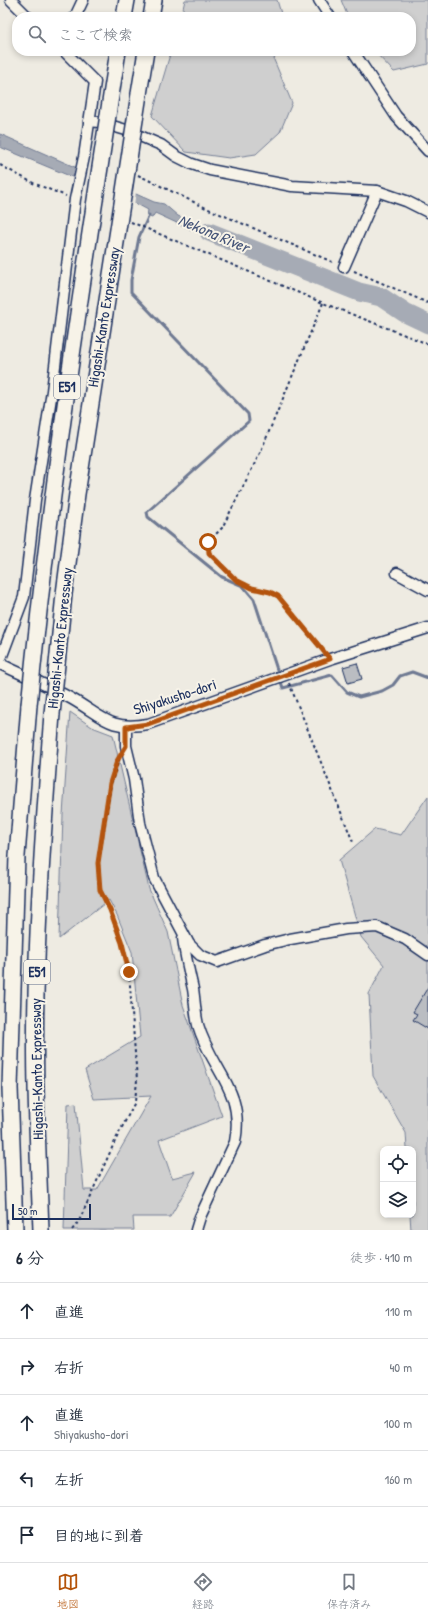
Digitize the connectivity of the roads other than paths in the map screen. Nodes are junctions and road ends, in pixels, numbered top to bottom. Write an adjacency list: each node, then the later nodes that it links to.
1 (11, 0): 6 (street)
2 (82, 0): 7 (street)
3 (127, 0): 8 (highway)
4 (154, 0): 9 (highway)
5 (319, 0): 10 (street)
6 (23, 12)
7 (77, 12)
8 (125, 12)
9 (152, 12)
10 (327, 12)
11 (69, 56): 15 (street)
12 (117, 56): 27 (highway, Higashi-Kanto Expressway / E51, bridge)
13 (145, 56): 28 (highway, Higashi-Kanto Expressway / E51, bridge)
14 (356, 56): 16 (street)
15 (89, 121): 17 (street); 23 (street)
16 (428, 151)
17 (376, 191): 18 (street); 19 (street)
18 (428, 212)
19 (344, 267)
20 (397, 574): 21 (street)
21 (428, 590)
22 (428, 628): 24 (street, Shiyakusho-dori)
23 (0, 662): 24 (street, Shiyakusho-dori)
24 (126, 727): 25 (street)
25 (182, 934): 26 (street); 29 (street)
26 (428, 955)
27 (15, 1230)
28 (42, 1230)
29 (196, 1230)

